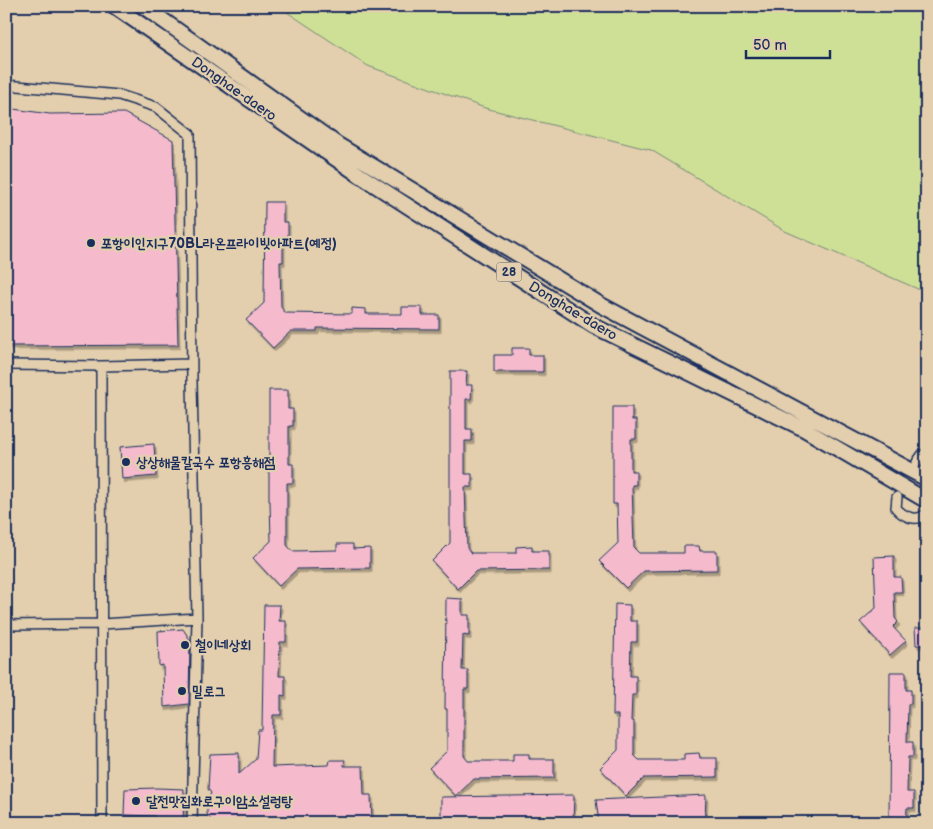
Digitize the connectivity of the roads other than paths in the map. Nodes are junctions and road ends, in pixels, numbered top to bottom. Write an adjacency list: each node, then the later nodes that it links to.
1 (114, 6): 9 (main road, Donghae-daero / 28)
2 (143, 6): 7 (main road)
3 (6, 85): 4 (street)
4 (192, 364): 6 (street); 11 (street)
5 (6, 365): 6 (street)
6 (101, 366): 12 (street)
7 (927, 479)
8 (897, 497): 10 (street)
9 (927, 501)
10 (927, 513)
11 (197, 618): 12 (street); 15 (street)
12 (102, 624): 13 (street); 14 (street)
13 (6, 625)
14 (102, 823)
15 (192, 823)

